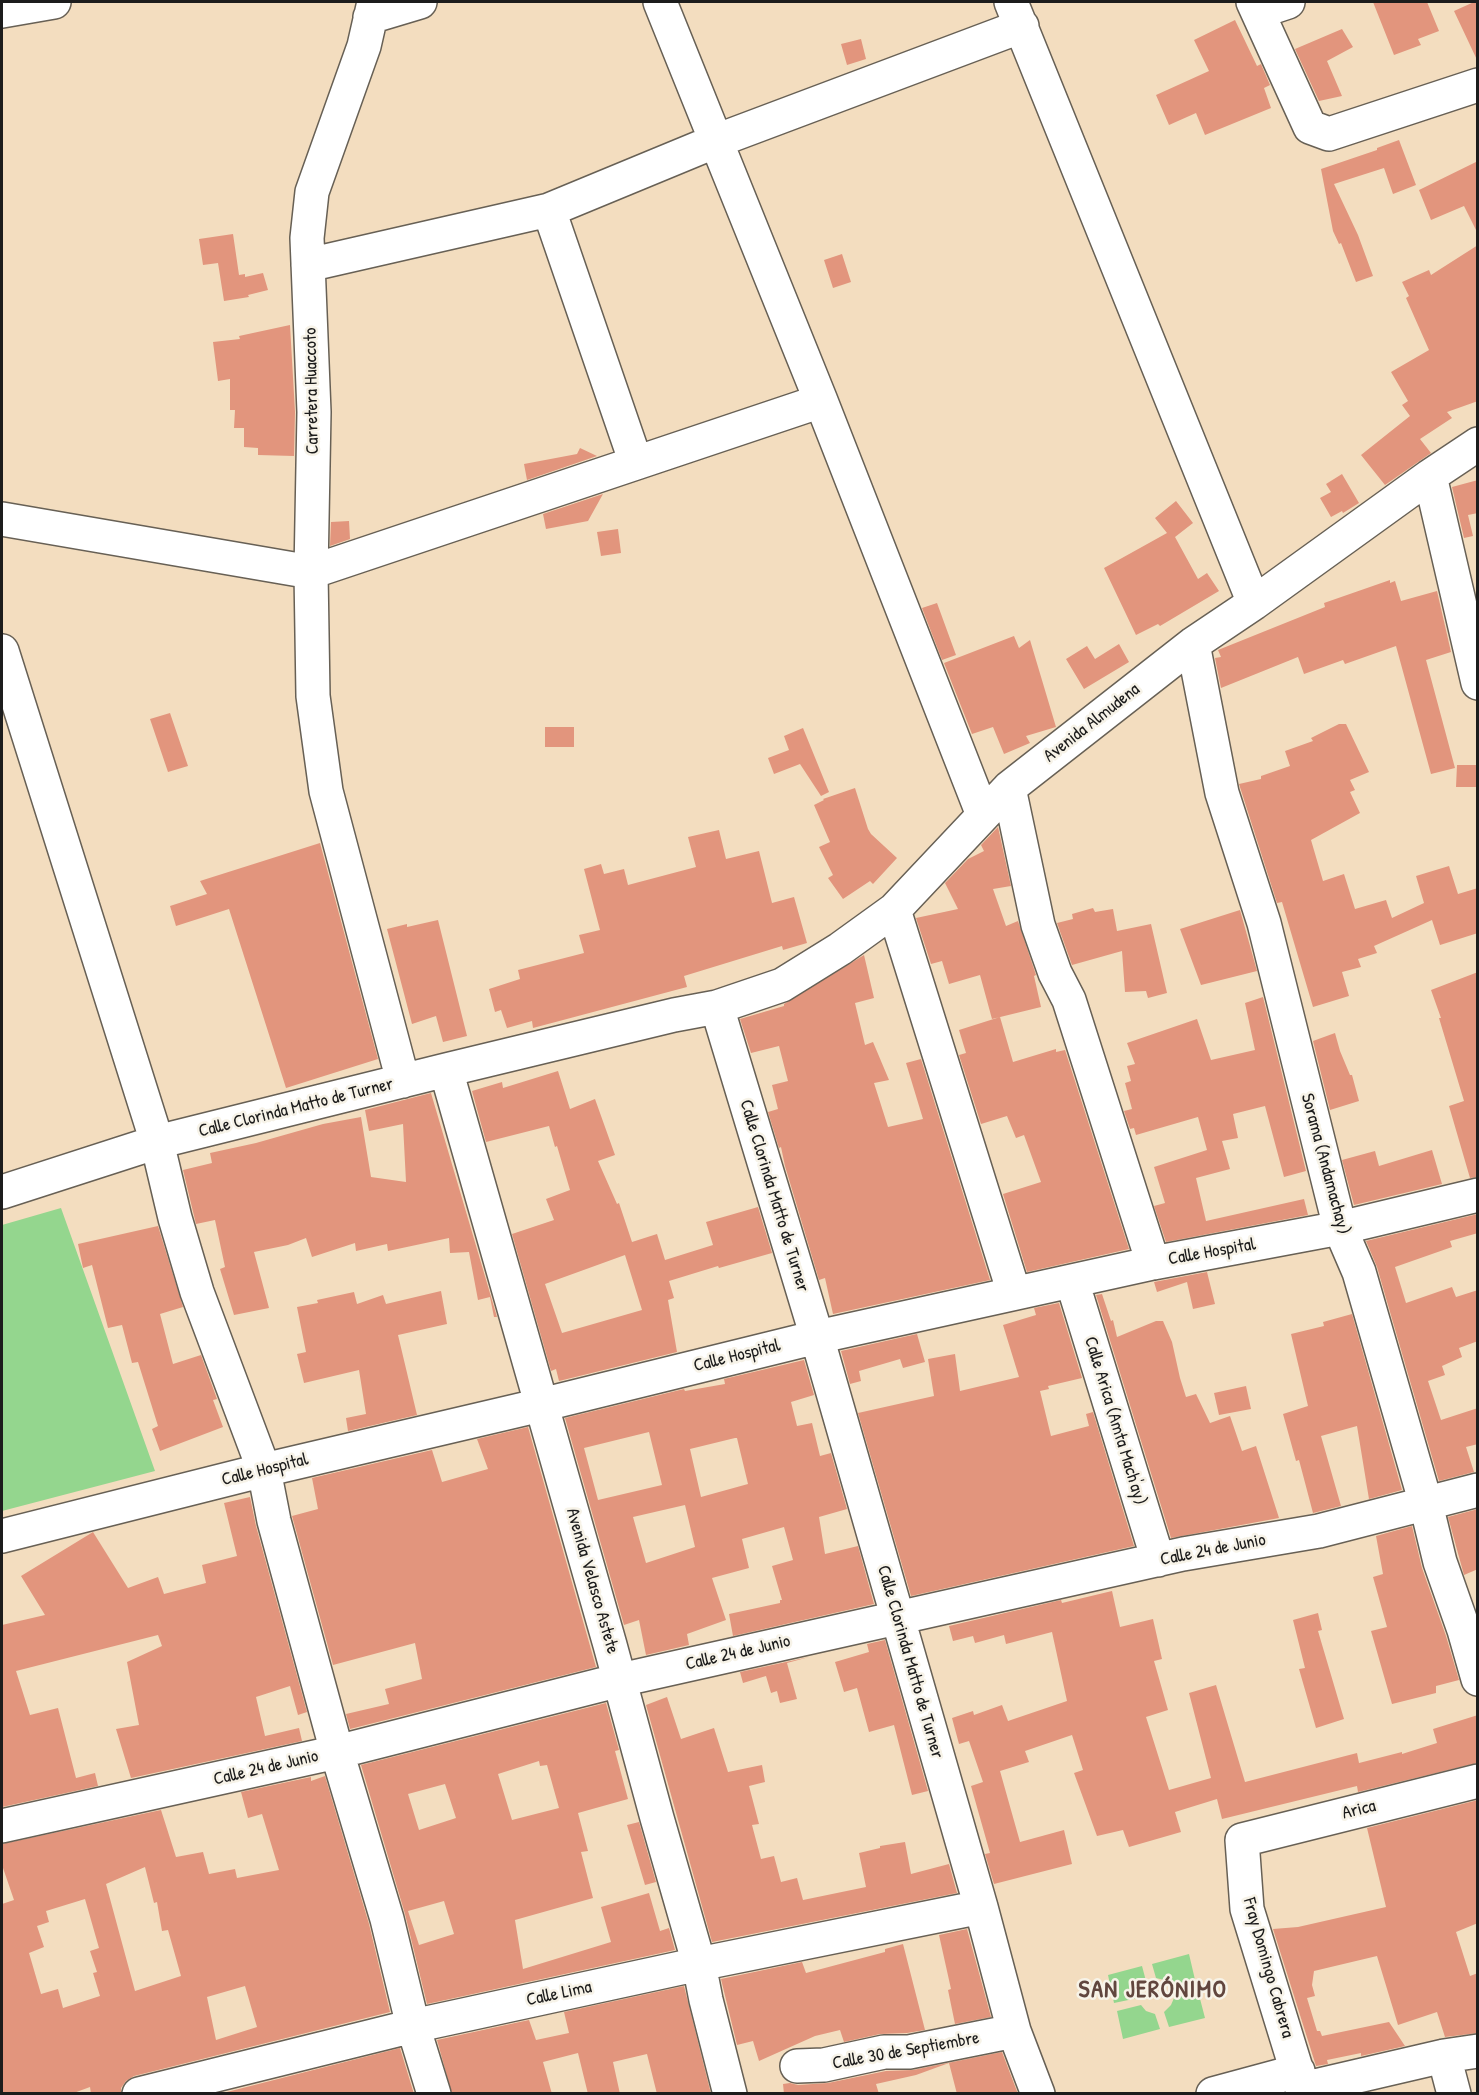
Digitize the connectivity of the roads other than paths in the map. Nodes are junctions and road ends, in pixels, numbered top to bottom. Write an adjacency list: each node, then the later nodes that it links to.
1 (54, 2): 7 (street)
2 (420, 2): 6 (street)
3 (660, 2): 10 (street)
4 (1288, 2): 5 (street)
5 (1255, 7): 9 (street)
6 (372, 9): 12 (street, Carretera Huaccoto)
7 (2, 11)
8 (1017, 14): 10 (street); 19 (street)
9 (1478, 85)
10 (716, 141): 11 (street); 13 (street)
11 (549, 210): 12 (street); 15 (street)
12 (308, 265): 18 (street, Carretera Huaccoto)
13 (821, 401): 15 (street); 25 (street)
14 (1478, 444): 16 (street, Avenida Almudena)
15 (636, 463): 18 (street)
16 (1430, 476): 19 (street, Avenida Almudena); 22 (street)
17 (2, 519): 18 (street)
18 (311, 572): 29 (street, Carretera Huaccoto)
19 (1254, 603): 20 (street, Avenida Almudena)
20 (1193, 644): 24 (street, Avenida Almudena); 33 (street, Sorama (Andamachay))
21 (2, 651): 23 (street)
22 (1478, 683)
23 (15, 741): 30 (street)
24 (1009, 788): 25 (street, Avenida Almudena); 34 (street)
25 (983, 815): 26 (street, Avenida Almudena)
26 (894, 910): 27 (street, Avenida Almudena); 36 (street)
27 (717, 1007): 28 (street, Calle Clorinda Matto de Turner); 37 (street, Calle Clorinda Matto de Turner)
28 (446, 1070): 29 (street, Calle Clorinda Matto de Turner); 38 (street, Avenida Velasco Astete)
29 (403, 1081): 30 (street, Calle Clorinda Matto de Turner)
30 (157, 1142): 31 (street, Calle Clorinda Matto de Turner); 39 (street)
31 (2, 1192)
32 (1478, 1194): 33 (street, Calle Hospital)
33 (1340, 1228): 34 (street, Calle Hospital); 41 (street, Sorama (Andamachay))
34 (1153, 1263): 35 (street, Calle Hospital)
35 (1072, 1281): 36 (street, Calle Hospital); 43 (street, Calle Arica (Amta Mach'ay))
36 (1014, 1293): 37 (street, Calle Hospital)
37 (816, 1337): 38 (street, Calle Hospital); 44 (street, Calle Clorinda Matto de Turner)
38 (541, 1405): 39 (street, Calle Hospital); 46 (street, Avenida Velasco Astete)
39 (264, 1470): 42 (street, Calle Hospital); 47 (street)
40 (1478, 1490): 41 (street, Calle 24 de Junio)
41 (1426, 1504): 43 (street, Calle 24 de Junio); 45 (street, Sorama (Andamachay))
42 (2, 1536)
43 (1158, 1560): 44 (street, Calle 24 de Junio)
44 (897, 1617): 46 (street, Calle 24 de Junio); 51 (street, Calle Clorinda Matto de Turner)
45 (1478, 1679)
46 (620, 1680): 47 (street, Calle 24 de Junio); 52 (street, Avenida Velasco Astete)
47 (337, 1752): 49 (street, Calle 24 de Junio); 53 (street)
48 (1478, 1780): 50 (street, Arica)
49 (2, 1826)
50 (1242, 1840): 58 (street, Fray Domingo Cabrera)
51 (981, 1907): 52 (street, Calle Lima); 54 (street, Calle Clorinda Matto de Turner)
52 (699, 1964): 53 (street, Calle Lima); 61 (street, Avenida Velasco Astete)
53 (413, 2026): 59 (street, Calle Lima); 60 (street)
54 (1014, 2031): 57 (street, Calle 30 de Septiembre); 62 (street, Calle Clorinda Matto de Turner)
55 (1478, 2051): 56 (street)
56 (1444, 2056): 58 (street); 64 (street)
57 (797, 2066)
58 (1301, 2084): 63 (street)
59 (139, 2094)
60 (434, 2094)
61 (730, 2094)
62 (1038, 2094)
63 (1213, 2094)
64 (1455, 2094)

